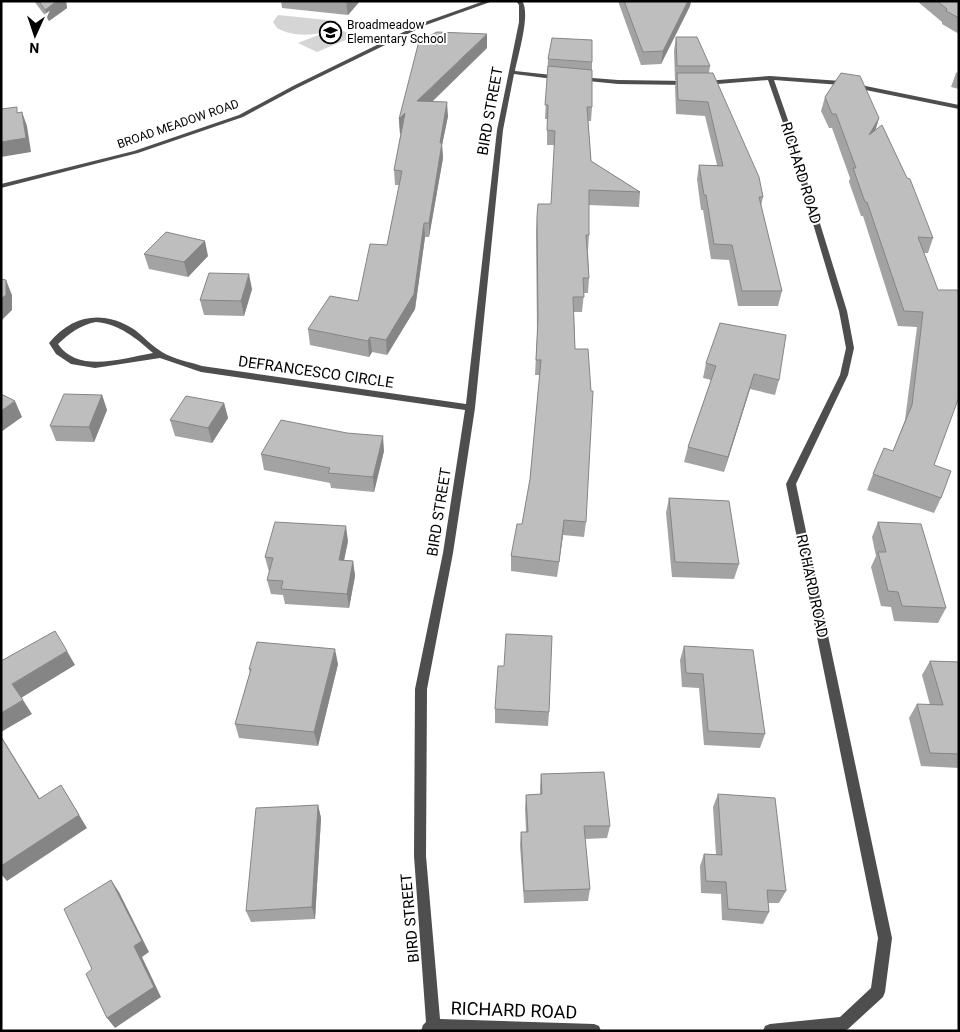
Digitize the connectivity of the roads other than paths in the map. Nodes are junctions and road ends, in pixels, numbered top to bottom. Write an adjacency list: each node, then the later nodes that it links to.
1 (490, 1): 6 (street, BROAD MEADOW ROAD)
2 (519, 1): 3 (street, BIRD STREET)
3 (512, 72): 4 (street); 8 (street, BIRD STREET)
4 (770, 78): 5 (street); 11 (street, RICHARD ROAD)
5 (959, 108)
6 (1, 186)
7 (160, 355): 7 (street, DEFRANCESCO CIRCLE); 8 (street, DEFRANCESCO CIRCLE)
8 (470, 408): 9 (street, BIRD STREET)
9 (431, 1029): 10 (street, RICHARD ROAD)
10 (594, 1031)
11 (770, 1031)

